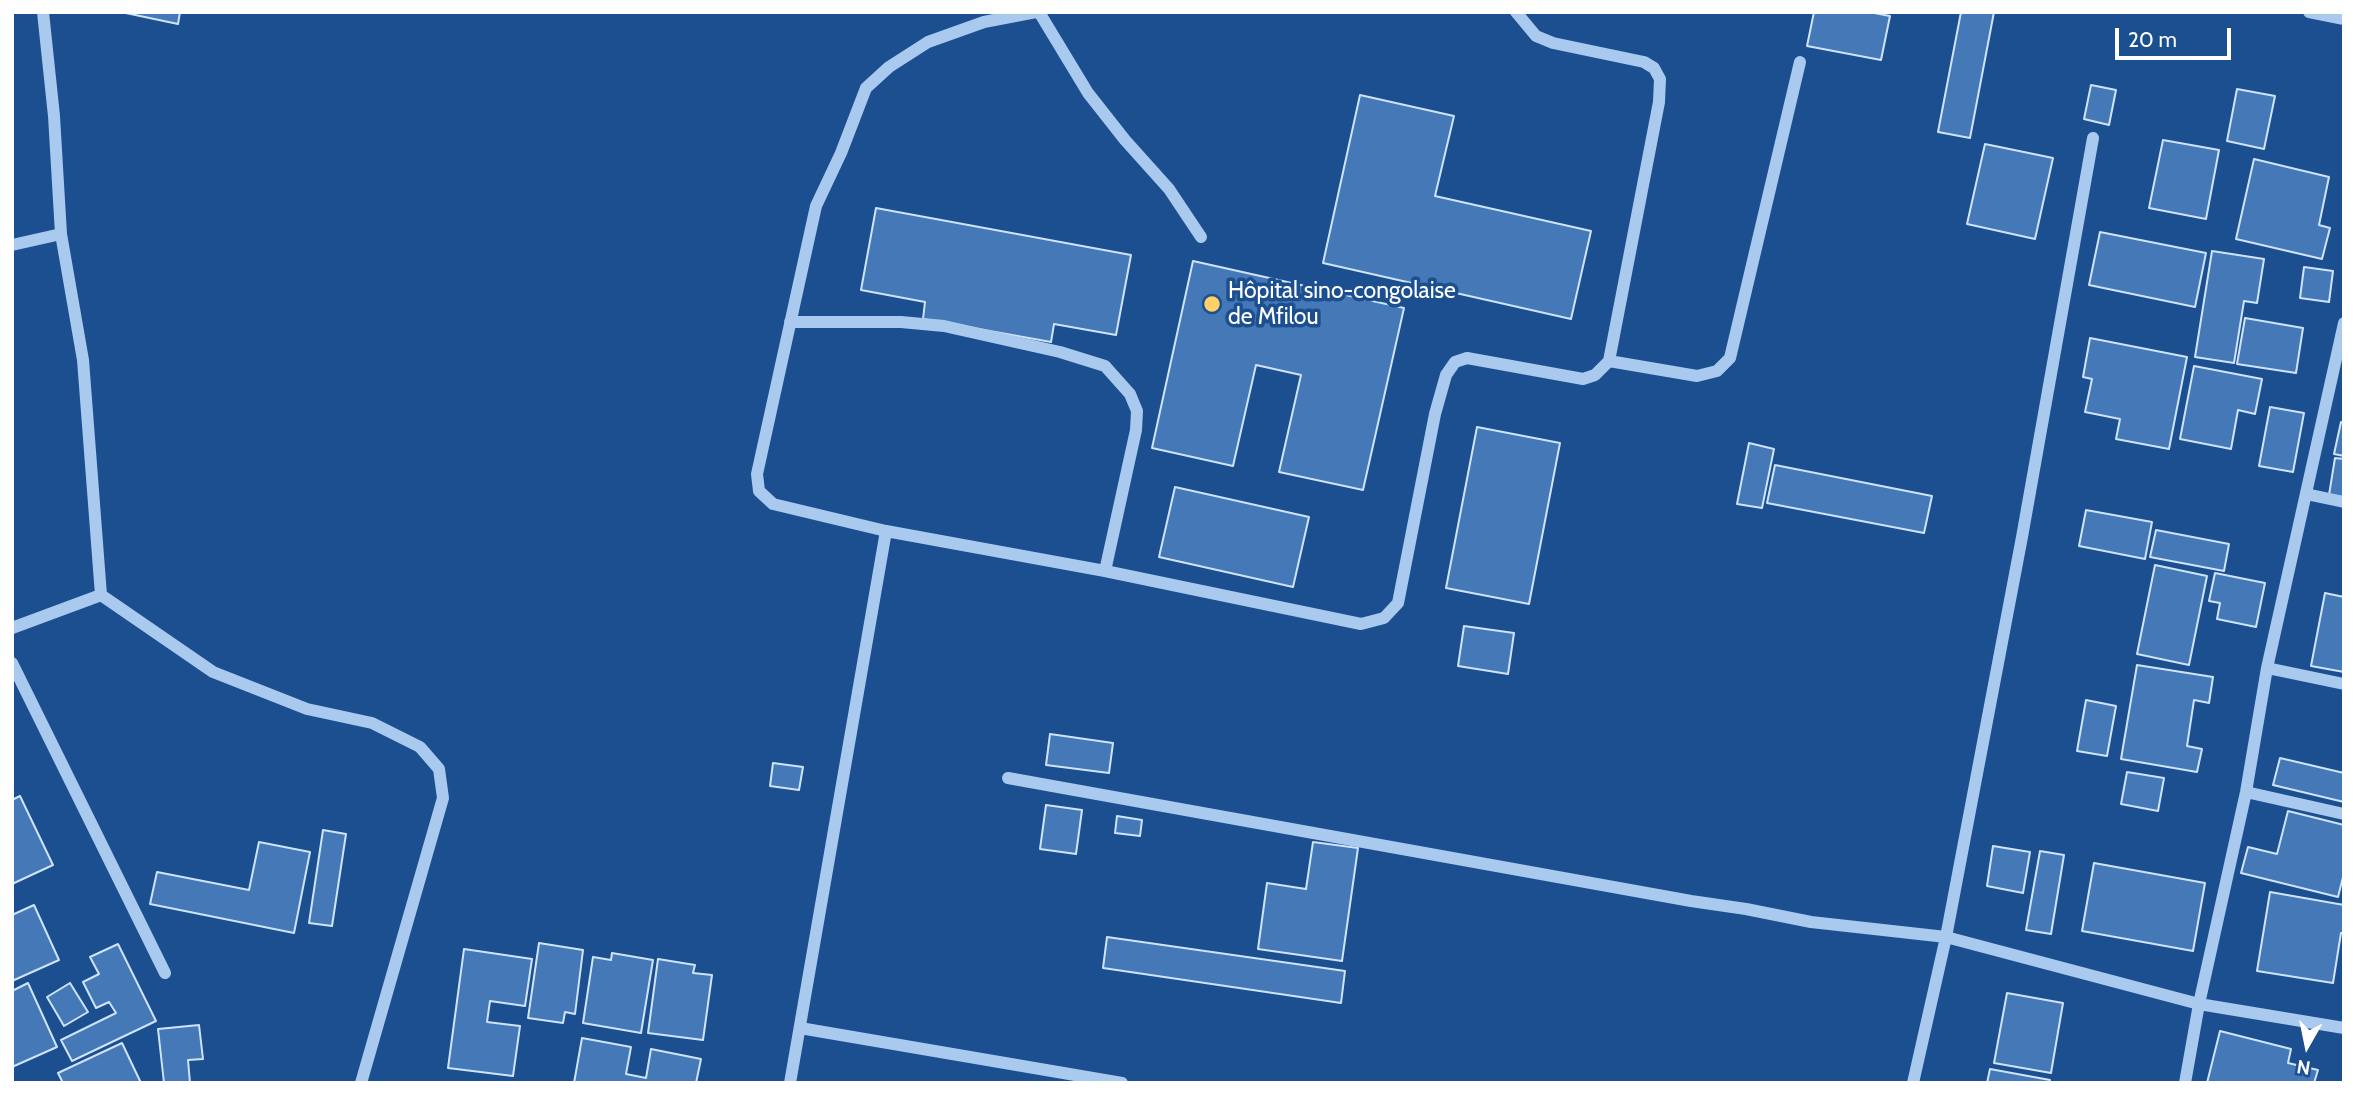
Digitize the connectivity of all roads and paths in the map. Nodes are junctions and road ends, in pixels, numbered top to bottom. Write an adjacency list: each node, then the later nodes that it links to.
1 (43, 12): 8 (street)
2 (1038, 12): 9 (street); 11 (street)
3 (1516, 12): 13 (street)
4 (2309, 12): 5 (street)
5 (2344, 19)
6 (1800, 62): 13 (street)
7 (2093, 138): 26 (street)
8 (61, 234): 10 (street); 18 (street)
9 (1201, 237)
10 (12, 245)
11 (790, 322): 16 (street); 17 (street)
12 (2344, 323): 14 (street)
13 (1609, 361): 17 (street)
14 (2306, 494): 15 (street); 21 (street)
15 (2344, 502)
16 (886, 531): 17 (street); 29 (street)
17 (1105, 571)
18 (101, 595): 19 (street); 31 (street)
19 (12, 628)
20 (12, 663): 27 (street)
21 (2267, 668): 22 (street); 24 (street)
22 (2344, 684)
23 (1008, 778): 26 (street)
24 (2246, 792): 25 (street); 28 (street)
25 (2344, 814)
26 (1945, 937): 28 (street); 34 (street)
27 (165, 973)
28 (2199, 1004): 30 (street); 35 (street)
29 (800, 1028): 32 (street); 33 (street)
30 (2344, 1028)
31 (361, 1083)
32 (790, 1083)
33 (1122, 1083)
34 (1913, 1083)
35 (2185, 1083)

